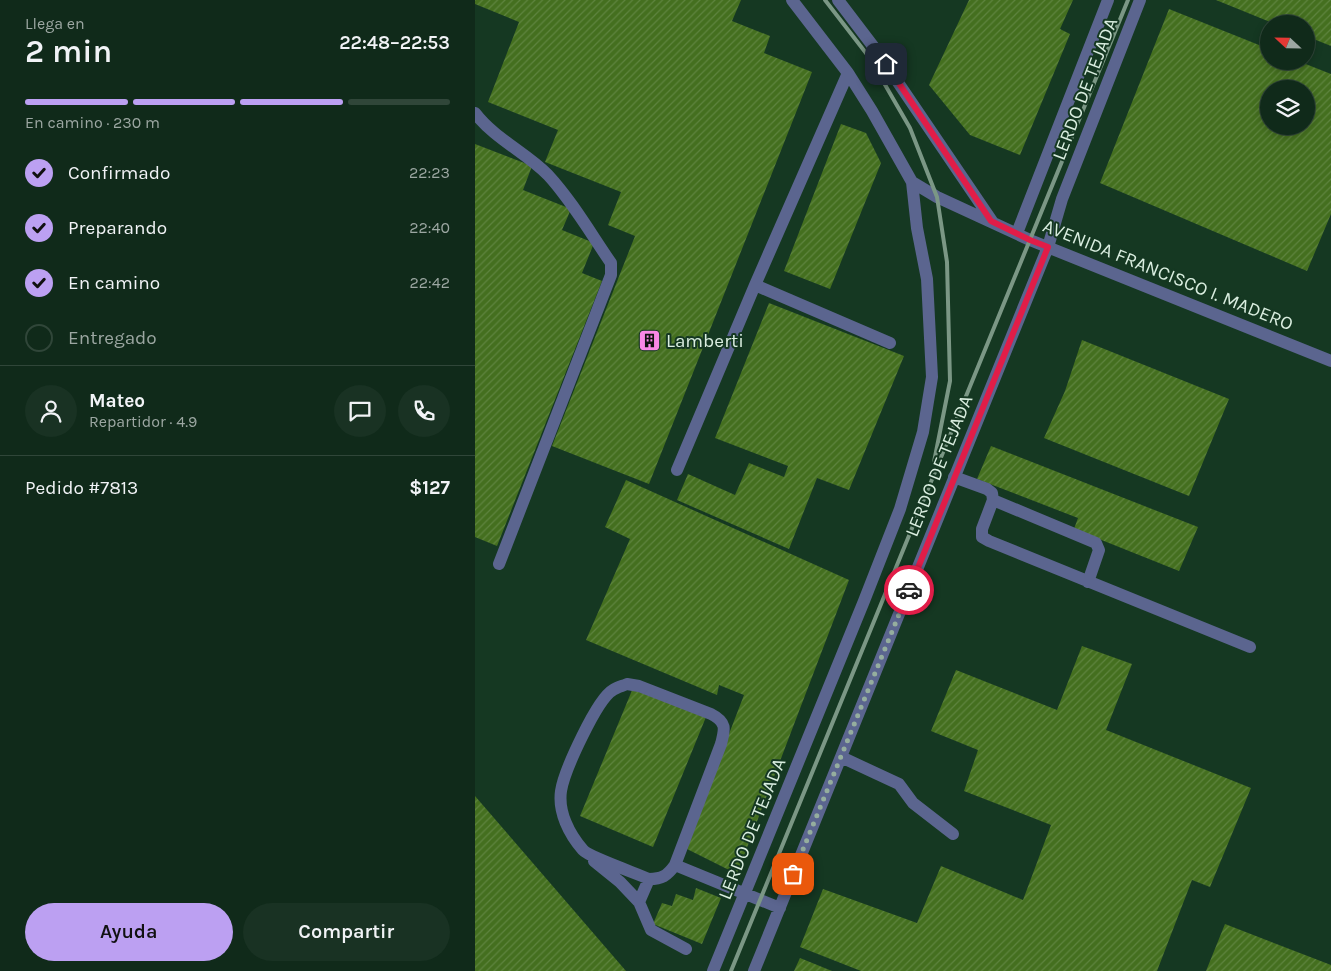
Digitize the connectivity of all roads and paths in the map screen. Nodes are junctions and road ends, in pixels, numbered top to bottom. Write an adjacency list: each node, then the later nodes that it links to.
1 (793, 0): 5 (street, AVENIDA FRANCISCO I. MADERO)
2 (838, 0): 8 (street)
3 (1108, 0): 9 (street, LERDO DE TEJADA)
4 (1140, 0): 10 (street, LERDO DE TEJADA)
5 (848, 73): 7 (street, AVENIDA FRANCISCO I. MADERO); 11 (street)
6 (475, 113): 17 (street)
7 (912, 182): 8 (street, AVENIDA FRANCISCO I. MADERO); 25 (street, LERDO DE TEJADA)
8 (991, 221): 9 (street, AVENIDA FRANCISCO I. MADERO)
9 (1017, 233): 10 (street, AVENIDA FRANCISCO I. MADERO)
10 (1048, 247): 13 (street, AVENIDA FRANCISCO I. MADERO); 15 (street, LERDO DE TEJADA)
11 (755, 285): 12 (street); 14 (street)
12 (890, 343)
13 (1331, 362)
14 (677, 470)
15 (955, 477): 16 (street); 20 (street, LERDO DE TEJADA)
16 (993, 500): 18 (street); 18 (street)
17 (499, 564)
18 (1088, 582): 19 (street)
19 (1250, 647)
20 (841, 757): 21 (street); 27 (street, LERDO DE TEJADA)
21 (953, 834)
22 (585, 852): 23 (street); 24 (street); 26 (street)
23 (675, 865): 24 (street); 25 (street)
24 (649, 879): 26 (street)
25 (746, 894): 27 (street); 29 (street, LERDO DE TEJADA)
26 (639, 902): 28 (street)
27 (780, 908): 30 (street, LERDO DE TEJADA)
28 (686, 949)
29 (713, 971)
30 (754, 971)

